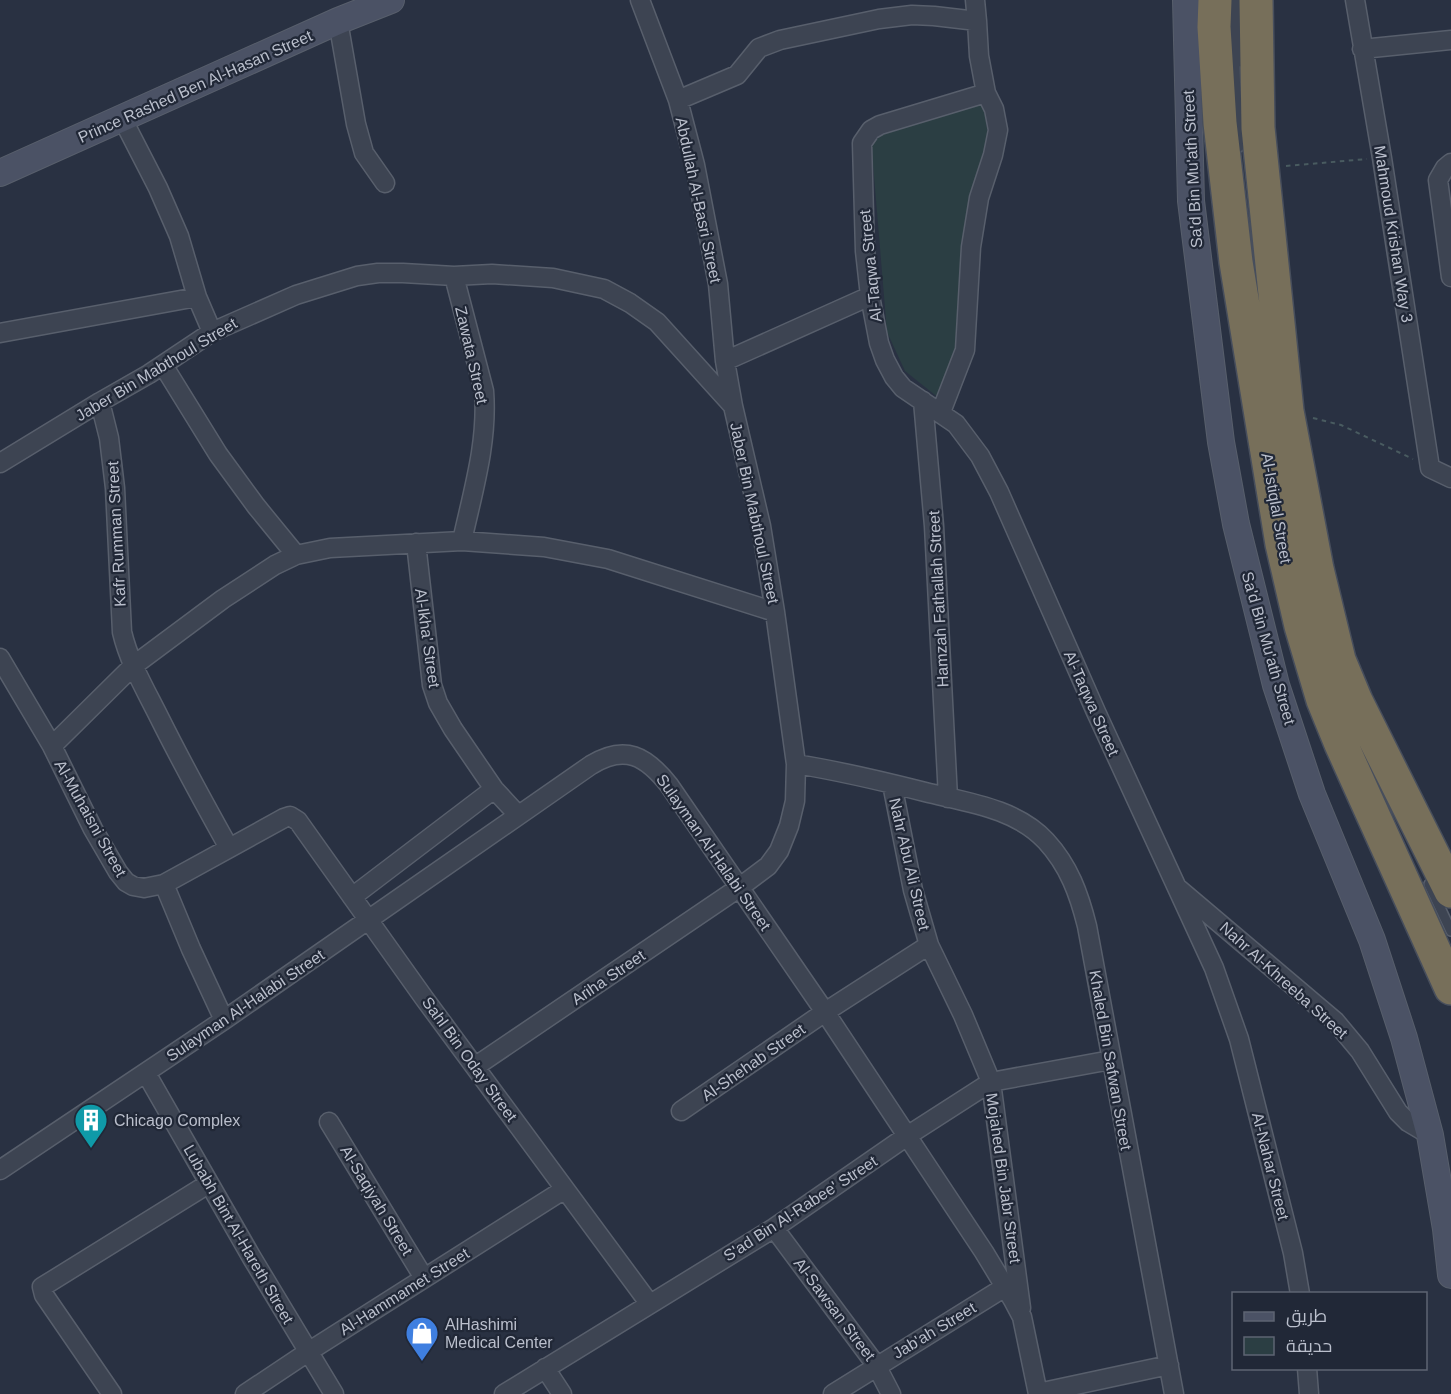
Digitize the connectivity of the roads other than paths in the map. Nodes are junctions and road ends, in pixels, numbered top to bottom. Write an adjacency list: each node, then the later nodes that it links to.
1 (391, 0): 9 (street, Prince Rashed Ben Al-Hasan Street)
2 (640, 0): 14 (street, Abdullah Al-Basri Street)
3 (975, 0): 10 (street)
4 (1186, 0): 71 (street, Sa'd Bin Mu'ath Street)
5 (1238, 0): 16 (lane)
6 (1256, 0): 16 (highway, Al-Istiqlal Street)
7 (1355, 0): 12 (street, Mahmoud Krishan Way 3)
8 (1217, 7): 16 (lane); 61 (highway, Al-Istiqlal Street)
9 (338, 21): 15 (street, Prince Rashed Ben Al-Hasan Street); 19 (street)
10 (977, 21): 13 (street); 14 (street)
11 (1451, 40): 12 (street)
12 (1362, 49): 34 (street, Mahmoud Krishan Way 3)
13 (986, 93): 22 (street, Al-Taqwa Street); 32 (street)
14 (678, 100): 27 (street, Abdullah Al-Basri Street)
15 (122, 118): 18 (street, Prince Rashed Ben Al-Hasan Street); 23 (street)
16 (1250, 161): 52 (highway, Al-Istiqlal Street)
17 (1451, 163): 21 (street)
18 (0, 173)
19 (385, 183)
20 (454, 276): 25 (street, Jaber Bin Mabthoul Street); 31 (street, Jaber Bin Mabthoul Street); 36 (street, Zawata Street)
21 (1451, 277)
22 (870, 296): 27 (street); 29 (street, Al-Taqwa Street)
23 (197, 297): 25 (street); 26 (street)
24 (1252, 300): 35 (lane)
25 (213, 332): 28 (street, Jaber Bin Mabthoul Street)
26 (0, 333)
27 (725, 361): 31 (street, Abdullah Al-Basri Street)
28 (163, 365): 30 (street, Jaber Bin Mabthoul Street); 38 (street)
29 (923, 400): 32 (street, Al-Taqwa Street); 48 (street, Hamzah Fathallah Street)
30 (100, 402): 33 (street, Jaber Bin Mabthoul Street); 42 (street, Kafr Rumman Street)
31 (733, 406): 40 (street, Jaber Bin Mabthoul Street)
32 (941, 412): 54 (street, Al-Taqwa Street)
33 (0, 463)
34 (1451, 478)
35 (1288, 516)
36 (462, 541): 37 (street); 40 (street)
37 (416, 543): 38 (street); 47 (street, Al-Ikha' Street)
38 (296, 555): 42 (street)
39 (1304, 557): 43 (lane)
40 (775, 612): 45 (street, Jaber Bin Mabthoul Street)
41 (0, 658): 44 (street, Al-Muhaisni Street)
42 (133, 666): 44 (street); 51 (street, Kafr Rumman Street)
43 (1344, 698)
44 (52, 746): 53 (street, Al-Muhaisni Street)
45 (795, 764): 46 (street, Khaled Bin Safwan Street); 55 (street, Jaber Bin Mabthoul Street)
46 (892, 784): 48 (street, Khaled Bin Safwan Street); 60 (street, Nahr Abu Ali Street)
47 (494, 789): 49 (street, Al-Ikha' Street); 56 (street)
48 (948, 798): 65 (street, Khaled Bin Safwan Street)
49 (518, 815): 55 (street, Sulayman Al-Halabi Street); 57 (street, Sulayman Al-Halabi Street)
50 (290, 816): 51 (street, Al-Muhaisni Street); 56 (street, Sahl Bin Oday Street)
51 (229, 848): 53 (street, Al-Muhaisni Street)
52 (1432, 883): 58 (lane); 59 (lane)
53 (164, 884): 63 (street)
54 (1175, 886): 64 (street, Al-Taqwa Street); 71 (street, Nahr Al-Khreeba Street)
55 (740, 887): 62 (street, Sulayman Al-Halabi Street); 66 (street, Ariha Street)
56 (352, 897): 57 (street, Sahl Bin Oday Street)
57 (370, 920): 63 (street, Sulayman Al-Halabi Street); 66 (street, Sahl Bin Oday Street)
58 (1451, 931)
59 (1446, 942)
60 (929, 945): 62 (street, Al-Shehab Street); 68 (street, Mojahed Bin Jabr Street)
61 (1451, 988)
62 (825, 1012): 69 (street, Al-Shehab Street); 72 (street, Sulayman Al-Halabi Street)
63 (224, 1020): 67 (street, Sulayman Al-Halabi Street)
64 (1239, 1039): 80 (street, Al-Nahar Street)
65 (1110, 1060): 68 (street, S'ad Bin Al-Rabee' Street); 85 (street, Khaled Bin Safwan Street)
66 (476, 1066): 75 (street, Sahl Bin Oday Street)
67 (146, 1073): 73 (street, Sulayman Al-Halabi Street); 74 (street, Lubabh Bint Al-Hareth Street)
68 (991, 1082): 72 (street, S'ad Bin Al-Rabee' Street); 82 (street, Mojahed Bin Jabr Street)
69 (681, 1111)
70 (329, 1122): 78 (street, Al-Saqiyah Street)
71 (1431, 1135): 77 (street, Sa'd Bin Mu'ath Street)
72 (907, 1136): 76 (street, S'ad Bin Al-Rabee' Street); 79 (street, Sulayman Al-Halabi Street)
73 (0, 1170)
74 (208, 1184): 83 (street, Lubabh Bint Al-Hareth Street); 88 (street)
75 (565, 1189): 78 (street, Al-Hammamet Street); 81 (street, Sahl Bin Oday Street)
76 (774, 1228): 81 (street, S'ad Bin Al-Rabee' Street); 84 (street, Al-Sawsan Street)
77 (1451, 1275)
78 (424, 1278): 83 (street, Al-Hammamet Street)
79 (1005, 1287): 82 (street, Sulayman Al-Halabi Street); 84 (street, Jab'ah Street)
80 (1300, 1292)
81 (649, 1303): 86 (street, S'ad Bin Al-Rabee' Street)
82 (1022, 1317): 95 (street, Sulayman Al-Halabi Street)
83 (308, 1352): 89 (street, Al-Hammamet Street); 90 (street, Lubabh Bint Al-Hareth Street)
84 (876, 1365): 93 (street, Jab'ah Street); 94 (street, Al-Sawsan Street)
85 (1169, 1365): 95 (street); 96 (street, Khaled Bin Safwan Street)
86 (545, 1368): 91 (street, S'ad Bin Al-Rabee' Street); 92 (street)
87 (1307, 1370): 97 (street)
88 (112, 1394)
89 (245, 1394)
90 (334, 1394)
91 (504, 1394)
92 (562, 1394)
93 (833, 1394)
94 (891, 1394)
95 (1038, 1394)
96 (1174, 1394)
97 (1310, 1394)

